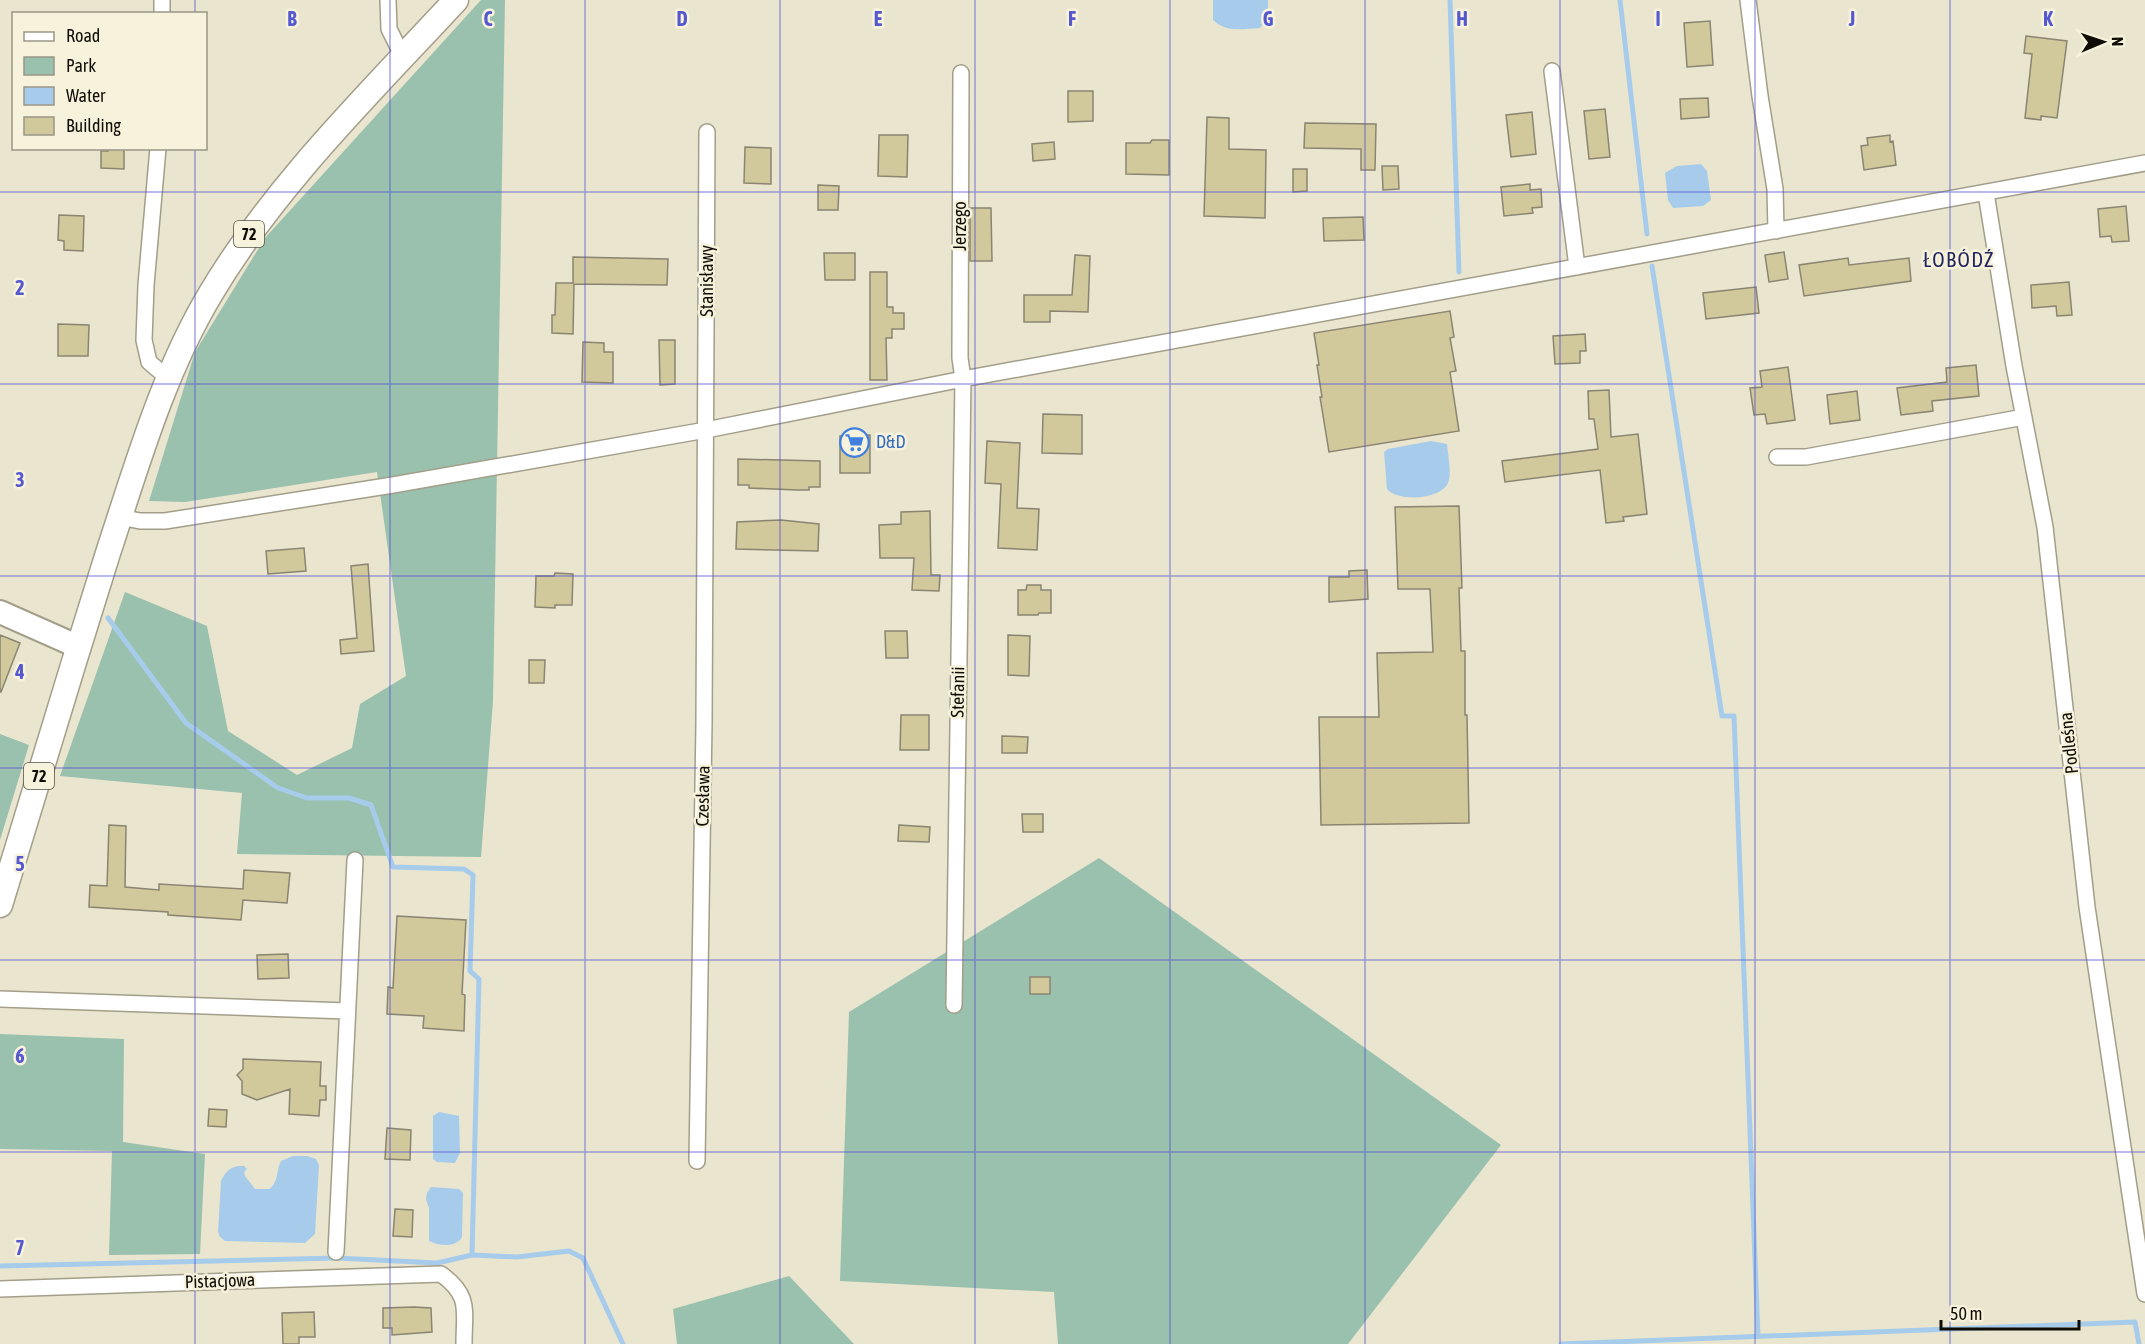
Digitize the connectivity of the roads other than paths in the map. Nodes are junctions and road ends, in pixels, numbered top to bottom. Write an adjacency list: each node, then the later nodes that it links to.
1 (388, 0): 4 (street)
2 (456, 0): 4 (main road, 72)
3 (1749, 0): 11 (street)
4 (403, 57): 13 (main road, 72)
5 (1552, 71): 12 (street)
6 (961, 73): 14 (street, Jerzego)
7 (707, 132): 16 (street, Stanisławy)
8 (158, 150): 13 (street)
9 (2145, 163): 10 (street)
10 (1986, 193): 11 (street); 15 (street, Podleśna)
11 (1776, 231): 12 (street)
12 (1576, 267): 14 (street)
13 (169, 379): 18 (main road, 72)
14 (963, 379): 16 (street); 24 (street, Stefanii)
15 (2024, 417): 17 (street); 29 (street, Podleśna)
16 (706, 430): 18 (street); 26 (street, Czesława)
17 (1777, 457)
18 (120, 517): 20 (main road, 72)
19 (0, 612): 20 (street)
20 (79, 647): 22 (main road, 72)
21 (355, 860): 25 (street)
22 (0, 905)
23 (0, 999): 25 (street)
24 (954, 1005)
25 (347, 1011): 27 (street)
26 (697, 1161)
27 (336, 1252)
28 (0, 1289): 30 (street, Pistacjowa)
29 (2145, 1291)
30 (464, 1344)

